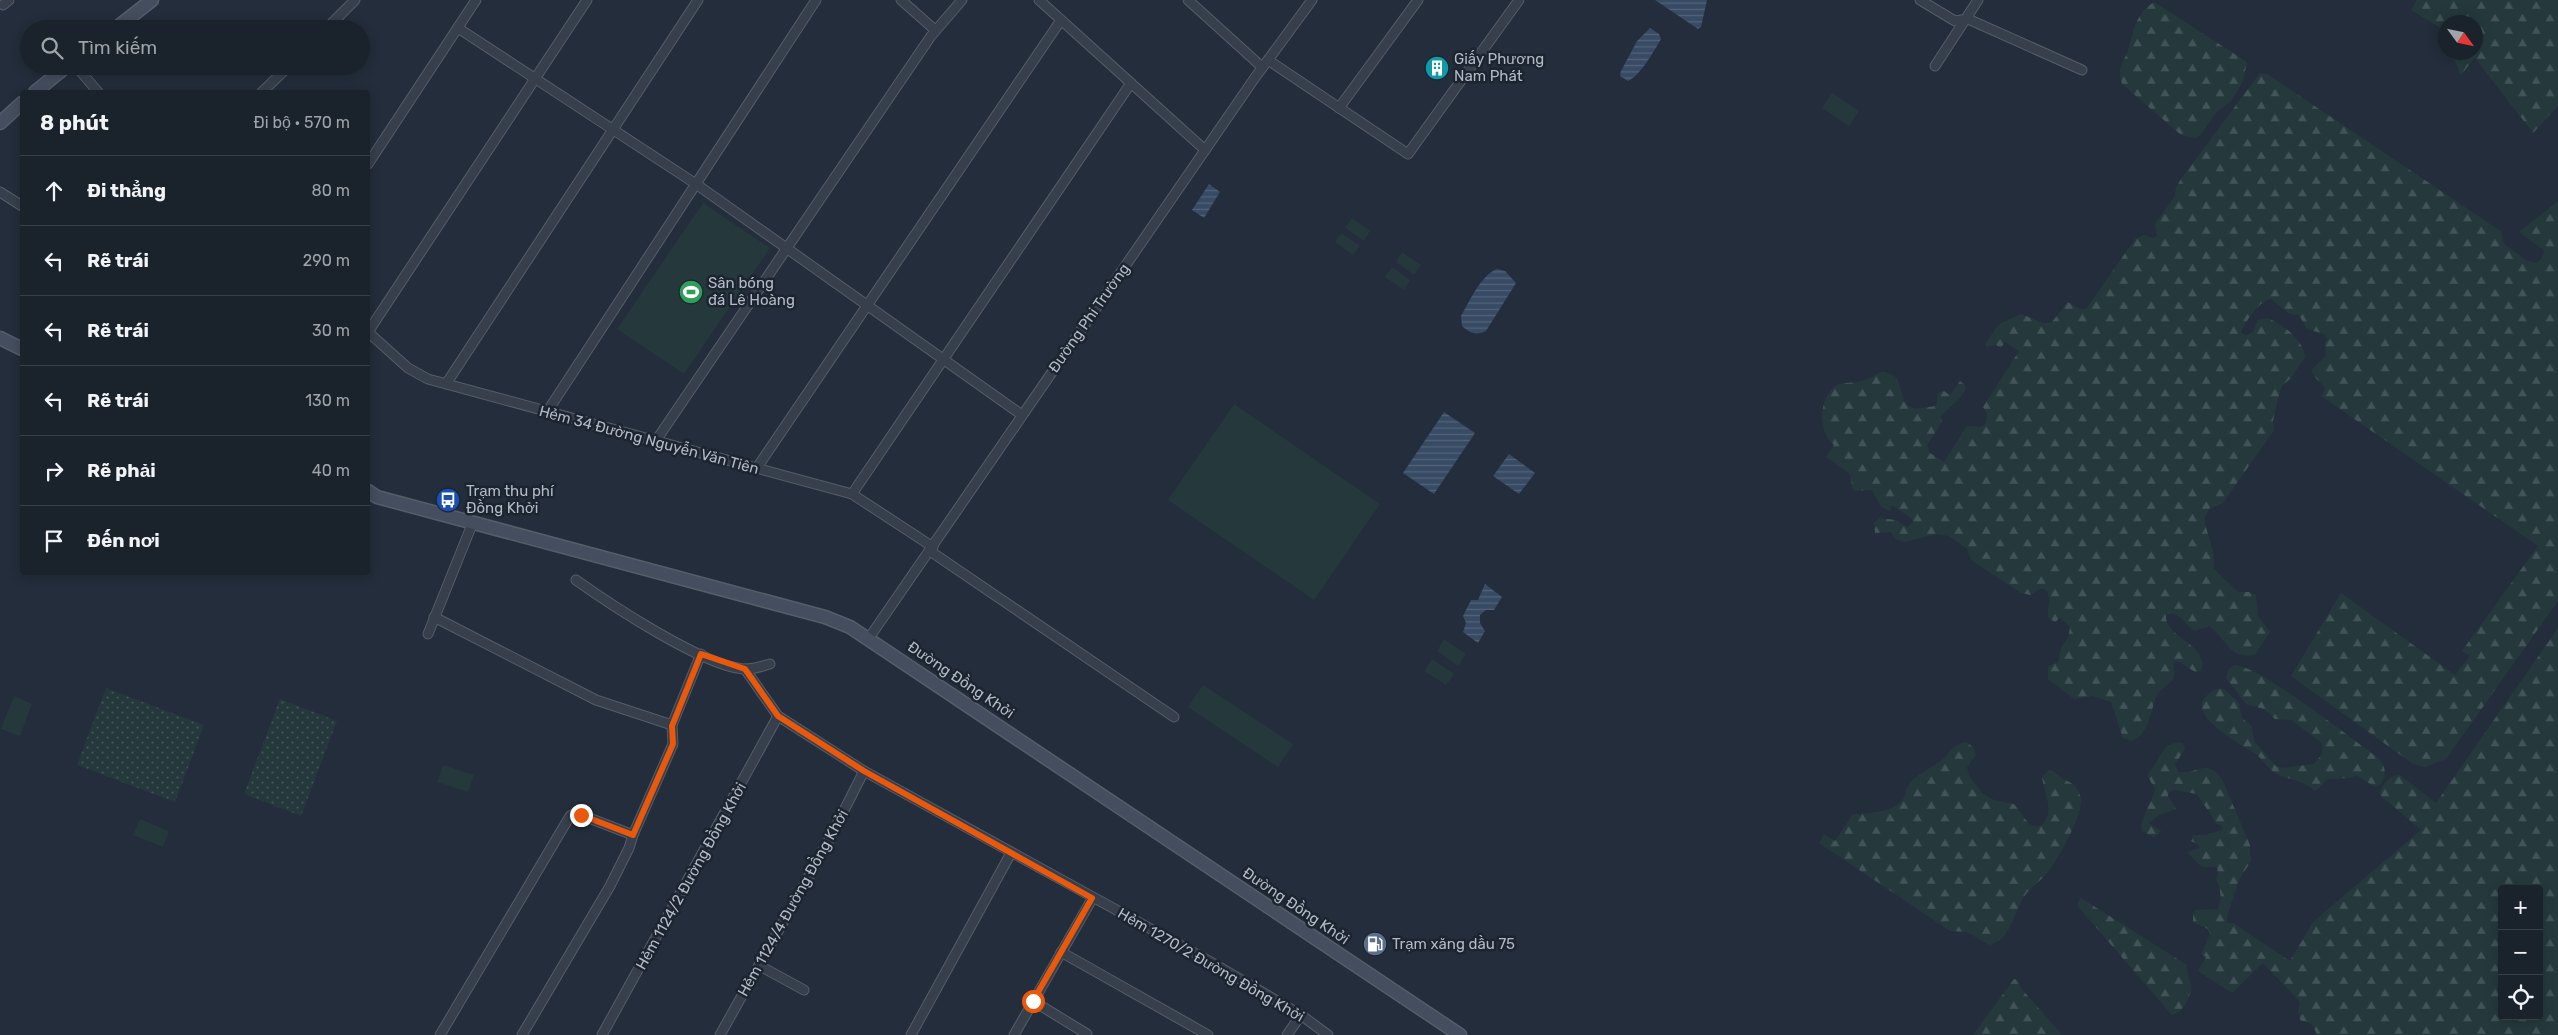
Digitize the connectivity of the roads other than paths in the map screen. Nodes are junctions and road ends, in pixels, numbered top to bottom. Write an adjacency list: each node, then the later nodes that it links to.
1 (152, 0): 17 (main road)
2 (355, 0): 18 (street)
3 (476, 0): 20 (street)
4 (587, 0): 28 (street)
5 (698, 0): 36 (street)
6 (816, 0): 39 (street)
7 (900, 0): 21 (street)
8 (962, 0): 21 (street)
9 (1039, 0): 19 (street)
10 (1188, 0): 22 (street)
11 (1312, 0): 22 (street, Đường Phi Trường)
12 (1418, 0): 34 (street)
13 (1519, 0): 34 (street)
14 (1920, 0): 16 (street)
15 (1978, 0): 16 (street)
16 (1968, 19): 23 (street); 24 (street)
17 (126, 20)
18 (335, 20)
19 (1061, 20): 29 (street); 43 (street)
20 (458, 28): 28 (street); 38 (street)
21 (935, 30): 42 (street)
22 (1265, 64): 34 (street); 37 (street, Đường Phi Trường)
23 (1935, 66)
24 (2082, 70)
25 (56, 75): 30 (main road)
26 (84, 75): 31 (street)
27 (280, 75): 32 (street)
28 (535, 78): 36 (street); 44 (street)
29 (1131, 83): 37 (street); 48 (street)
30 (37, 90)
31 (96, 90)
32 (264, 90)
33 (20, 105): 35 (main road)
34 (1339, 108)
35 (0, 123)
36 (613, 130): 39 (street); 49 (street)
37 (1205, 150): 51 (street, Đường Phi Trường)
38 (370, 161)
39 (696, 184): 42 (street); 50 (street)
40 (0, 192): 41 (street)
41 (20, 205)
42 (787, 248): 43 (street); 52 (street)
43 (867, 306): 48 (street); 53 (street)
44 (370, 329)
45 (370, 334): 49 (street, Hẻm 34 Đường Nguyễn Văn Tiên)
46 (0, 338): 47 (main road)
47 (20, 348)
48 (944, 360): 51 (street); 54 (street)
49 (446, 384): 50 (street, Hẻm 34 Đường Nguyễn Văn Tiên)
50 (547, 412): 52 (street, Hẻm 34 Đường Nguyễn Văn Tiên)
51 (1022, 415): 57 (street, Đường Phi Trường)
52 (655, 442): 53 (street, Hẻm 34 Đường Nguyễn Văn Tiên)
53 (756, 469): 54 (street, Hẻm 34 Đường Nguyễn Văn Tiên)
54 (852, 494): 57 (street, Hẻm 34 Đường Nguyễn Văn Tiên)
55 (371, 496): 56 (main road, Đường Đồng Khởi)
56 (473, 522): 59 (street); 61 (main road, Đường Đồng Khởi)
57 (932, 549): 61 (street, Đường Phi Trường); 66 (street, Hẻm 34 Đường Nguyễn Văn Tiên)
58 (576, 580): 62 (street)
59 (434, 617): 60 (street); 67 (street)
60 (428, 634)
61 (869, 638): 87 (main road, Đường Đồng Khởi)
62 (701, 654): 64 (street); 67 (street)
63 (770, 664): 64 (street)
64 (745, 669): 65 (street)
65 (778, 716): 68 (street, Hẻm 1270/2 Đường Đồng Khởi); 80 (street, Hẻm 1124/2 Đường Đồng Khởi)
66 (1174, 717)
67 (672, 726): 69 (street)
68 (864, 771): 70 (street, Hẻm 1270/2 Đường Đồng Khởi); 73 (street, Hẻm 1124/4 Đường Đồng Khởi)
69 (633, 835): 78 (street); 79 (street)
70 (1011, 853): 71 (street, Hẻm 1270/2 Đường Đồng Khởi); 82 (street)
71 (1092, 898): 72 (street); 76 (street, Hẻm 1270/2 Đường Đồng Khởi)
72 (1061, 952): 75 (street); 84 (street)
73 (760, 966): 74 (street); 81 (street, Hẻm 1124/4 Đường Đồng Khởi)
74 (804, 990)
75 (1033, 1001): 77 (street); 83 (street)
76 (1301, 1015): 85 (street); 86 (street, Hẻm 1270/2 Đường Đồng Khởi)
77 (1087, 1034)
78 (440, 1035)
79 (522, 1035)
80 (602, 1035)
81 (720, 1035)
82 (911, 1035)
83 (1014, 1035)
84 (1208, 1035)
85 (1287, 1035)
86 (1328, 1035)
87 (1460, 1035)

